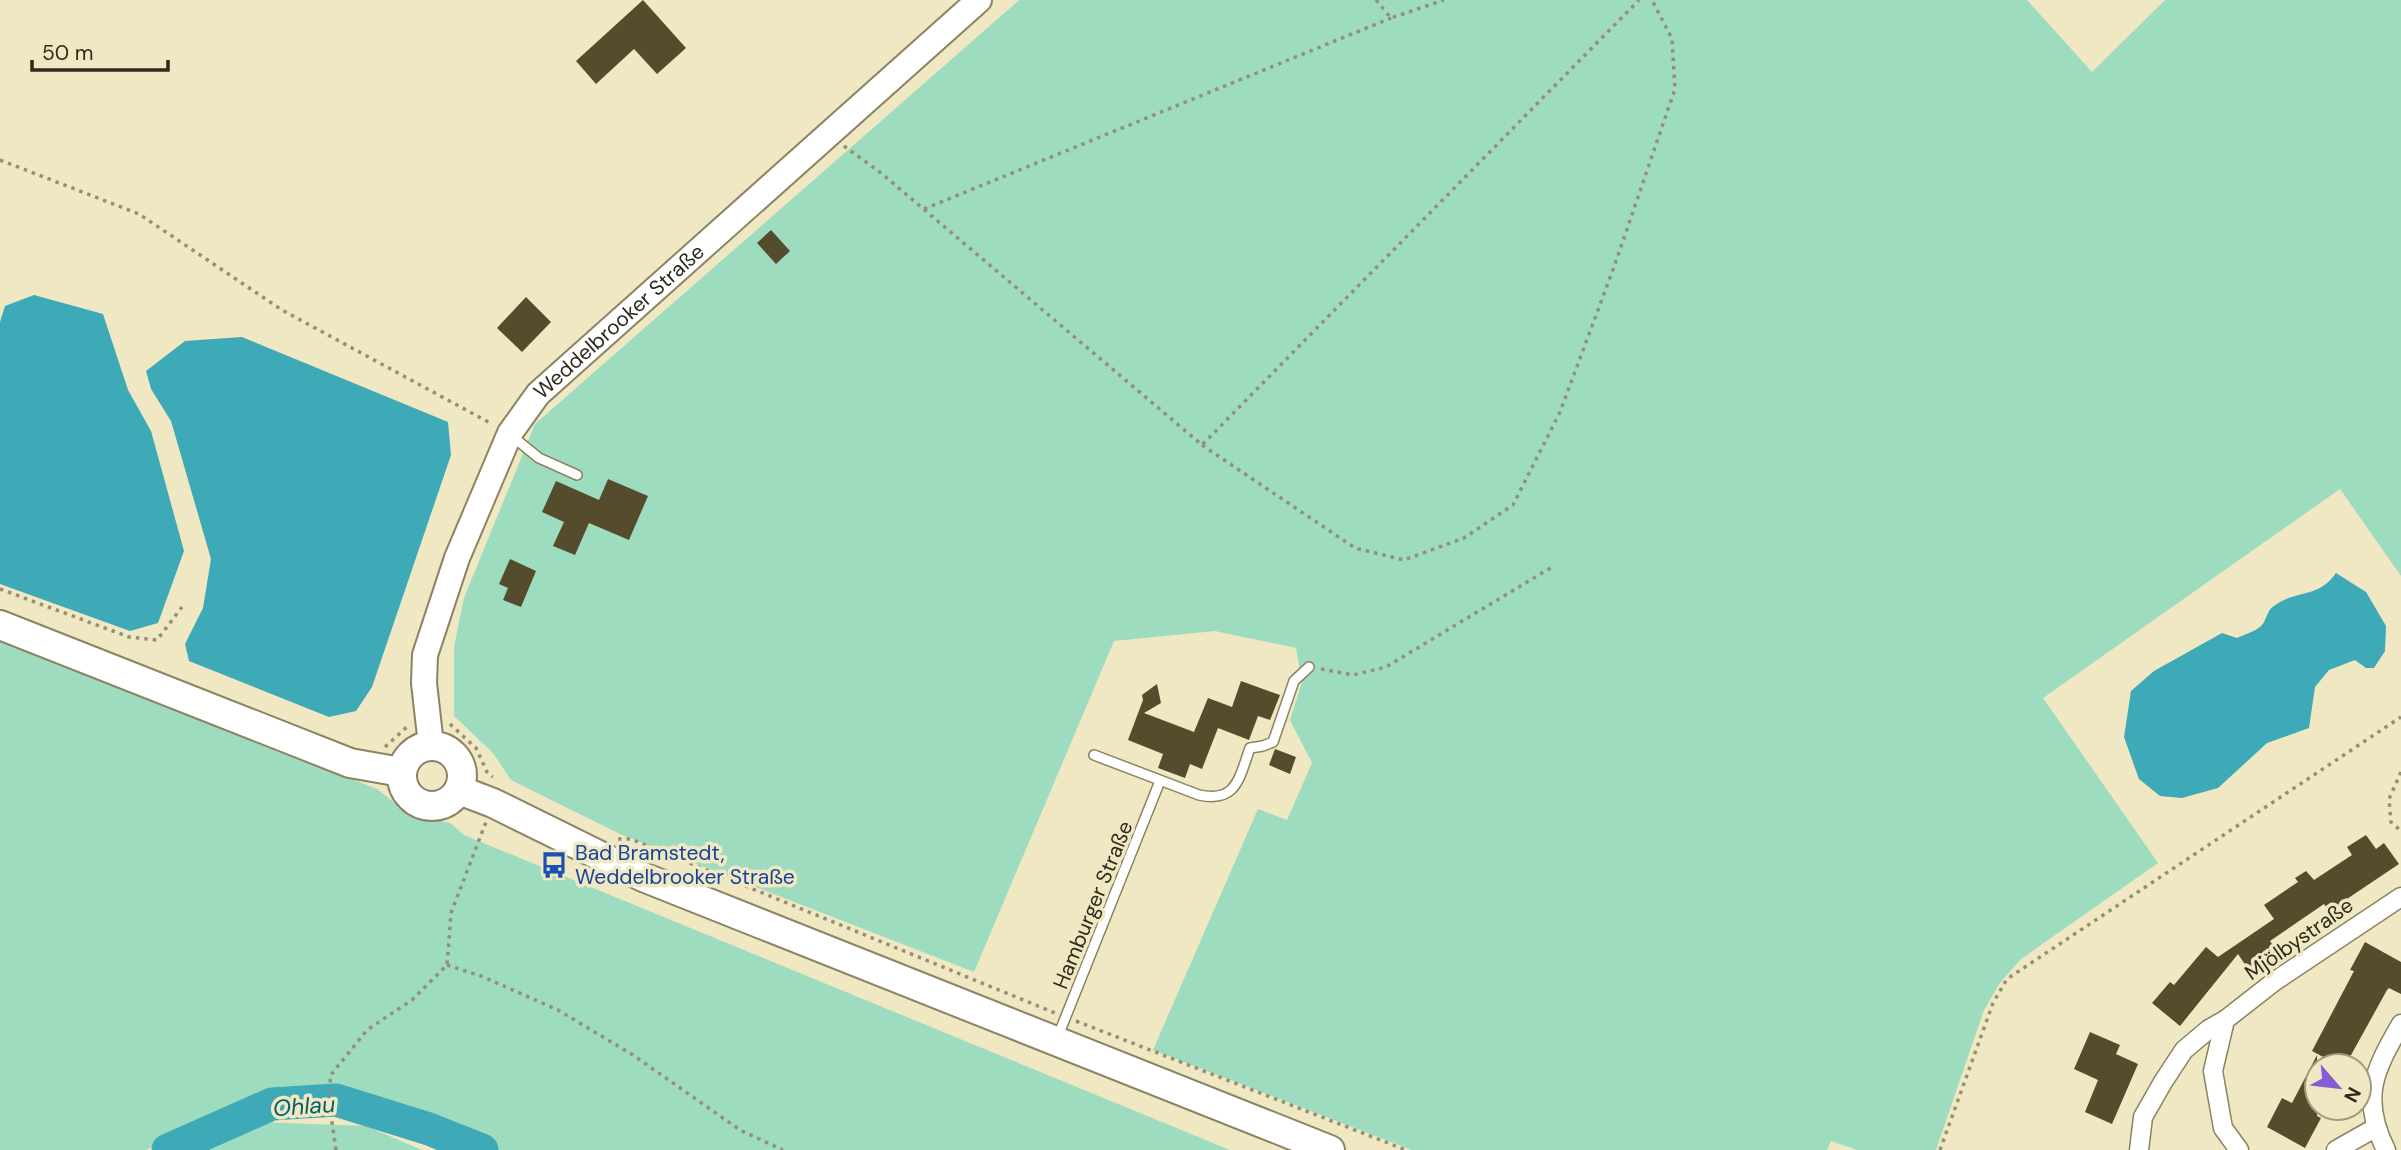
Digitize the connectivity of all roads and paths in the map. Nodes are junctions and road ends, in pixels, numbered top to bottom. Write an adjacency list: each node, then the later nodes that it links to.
1 (979, 0): 7 (street, Weddelbrooker Straße)
2 (1376, 0): 6 (path)
3 (1444, 0): 6 (path)
4 (1639, 0): 11 (path)
5 (1652, 0): 11 (path)
6 (1391, 18): 9 (path)
7 (828, 135): 9 (path); 10 (street, Weddelbrooker Straße)
8 (0, 160): 10 (path)
9 (924, 209): 11 (path)
10 (510, 433): 12 (lane); 19 (street, Weddelbrooker Straße)
11 (1202, 445)
12 (577, 475)
13 (1552, 567): 17 (path)
14 (0, 589): 15 (path)
15 (182, 607)
16 (0, 625): 22 (main road)
17 (1308, 667): 24 (lane)
18 (2401, 717): 39 (path)
19 (429, 732): 20 (path); 22 (main road); 25 (main road); 26 (path)
20 (375, 749)
21 (1094, 755): 24 (lane)
22 (401, 772): 25 (main road)
23 (2401, 772): 27 (path)
24 (1160, 781): 33 (lane, Hamburger Straße)
25 (459, 790): 26 (main road)
26 (495, 792): 30 (path); 33 (main road)
27 (2401, 831)
28 (614, 840): 33 (path)
29 (2401, 897): 31 (street, Mjölbystraße)
30 (447, 965): 35 (path); 36 (path)
31 (2225, 1020): 40 (street, Mjölbystraße); 41 (street)
32 (2401, 1024): 34 (street)
33 (1061, 1029): 37 (main road); 38 (path)
34 (2375, 1128): 42 (street); 43 (street)
35 (336, 1150)
36 (783, 1150)
37 (1330, 1150)
38 (1406, 1150)
39 (1940, 1150)
40 (2139, 1150)
41 (2239, 1150)
42 (2336, 1150)
43 (2386, 1150)

